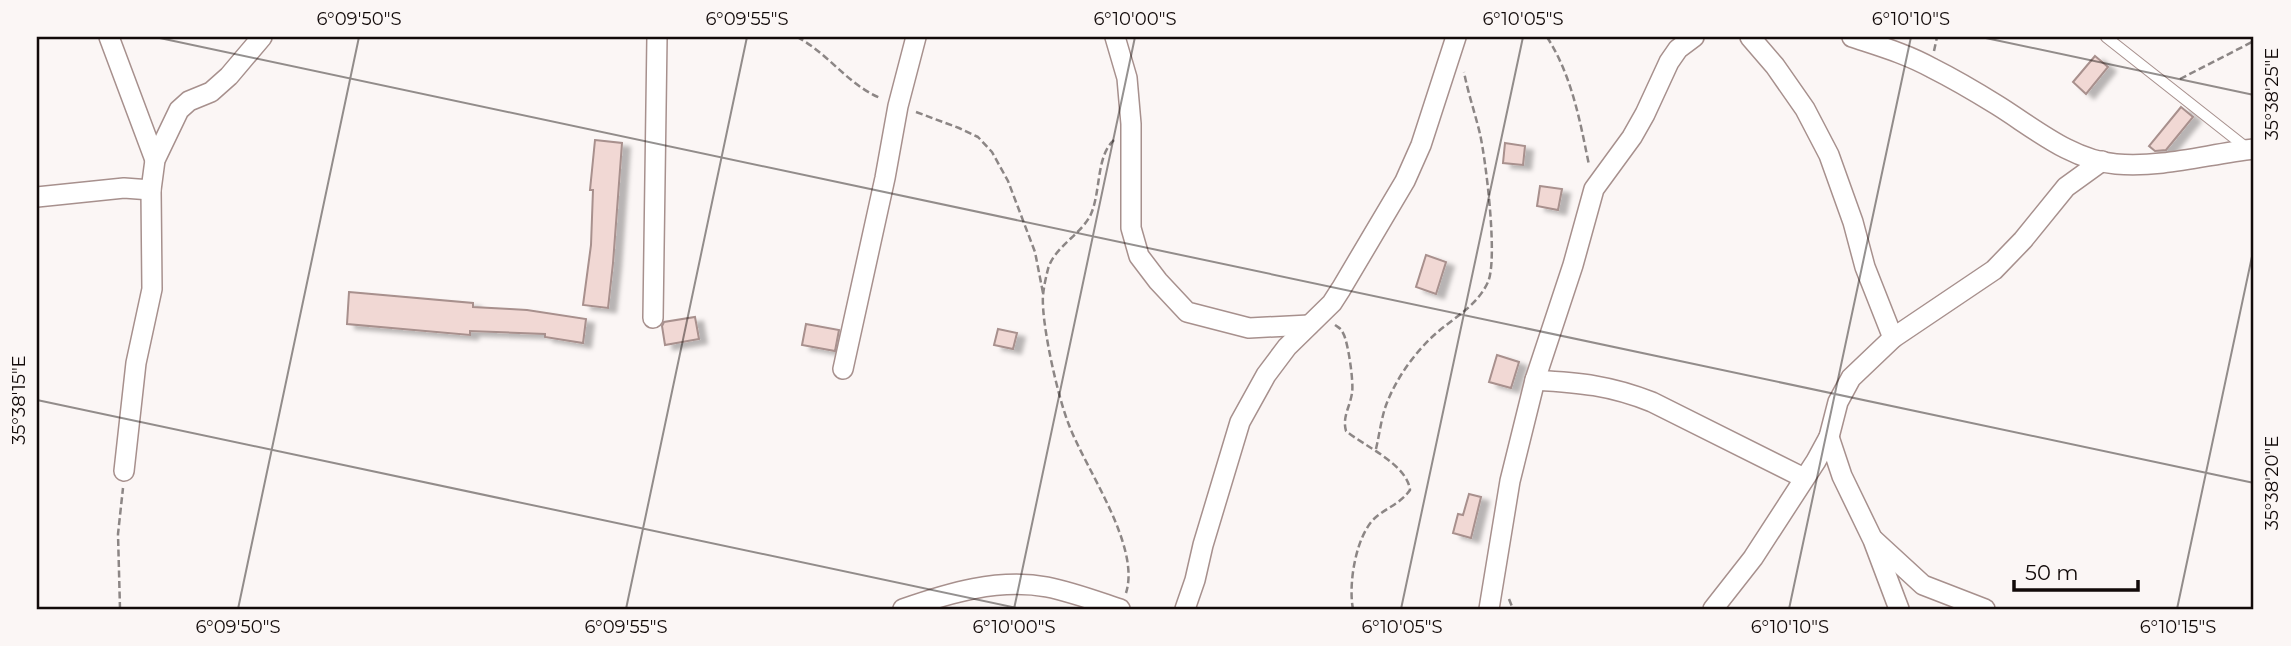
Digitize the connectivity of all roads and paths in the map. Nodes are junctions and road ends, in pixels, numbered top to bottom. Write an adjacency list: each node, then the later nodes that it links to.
1 (110, 37): 18 (street)
2 (262, 37): 18 (street)
3 (657, 37): 24 (street)
4 (797, 37): 15 (path)
5 (916, 37): 15 (street)
6 (1115, 37): 16 (street)
7 (1456, 37): 25 (street); 30 (path)
8 (1547, 37): 20 (path)
9 (1694, 37): 20 (street)
10 (1750, 37): 26 (street)
11 (1852, 37): 19 (street)
12 (2106, 37): 14 (lane)
13 (2254, 41): 14 (path)
14 (2167, 85): 17 (lane)
15 (898, 106): 23 (path); 27 (street)
16 (1132, 124): 23 (path); 25 (street)
17 (2252, 150): 19 (street)
18 (155, 160): 21 (street)
19 (2102, 161): 26 (street)
20 (1594, 189): 28 (street)
21 (151, 190): 22 (street); 31 (street)
22 (37, 197)
23 (1043, 296): 34 (path)
24 (653, 318)
25 (1312, 322): 30 (path); 37 (street)
26 (1894, 338): 29 (street)
27 (843, 369)
28 (1535, 380): 32 (street); 39 (street)
29 (1829, 437): 32 (street); 33 (street)
30 (1376, 449): 38 (path)
31 (124, 471): 35 (path)
32 (1804, 478): 40 (street)
33 (1873, 540): 41 (street); 42 (street)
34 (1122, 604): 36 (street)
35 (120, 609)
36 (903, 609)
37 (1185, 609)
38 (1353, 609)
39 (1489, 609)
40 (1713, 609)
41 (1899, 609)
42 (1985, 609)

